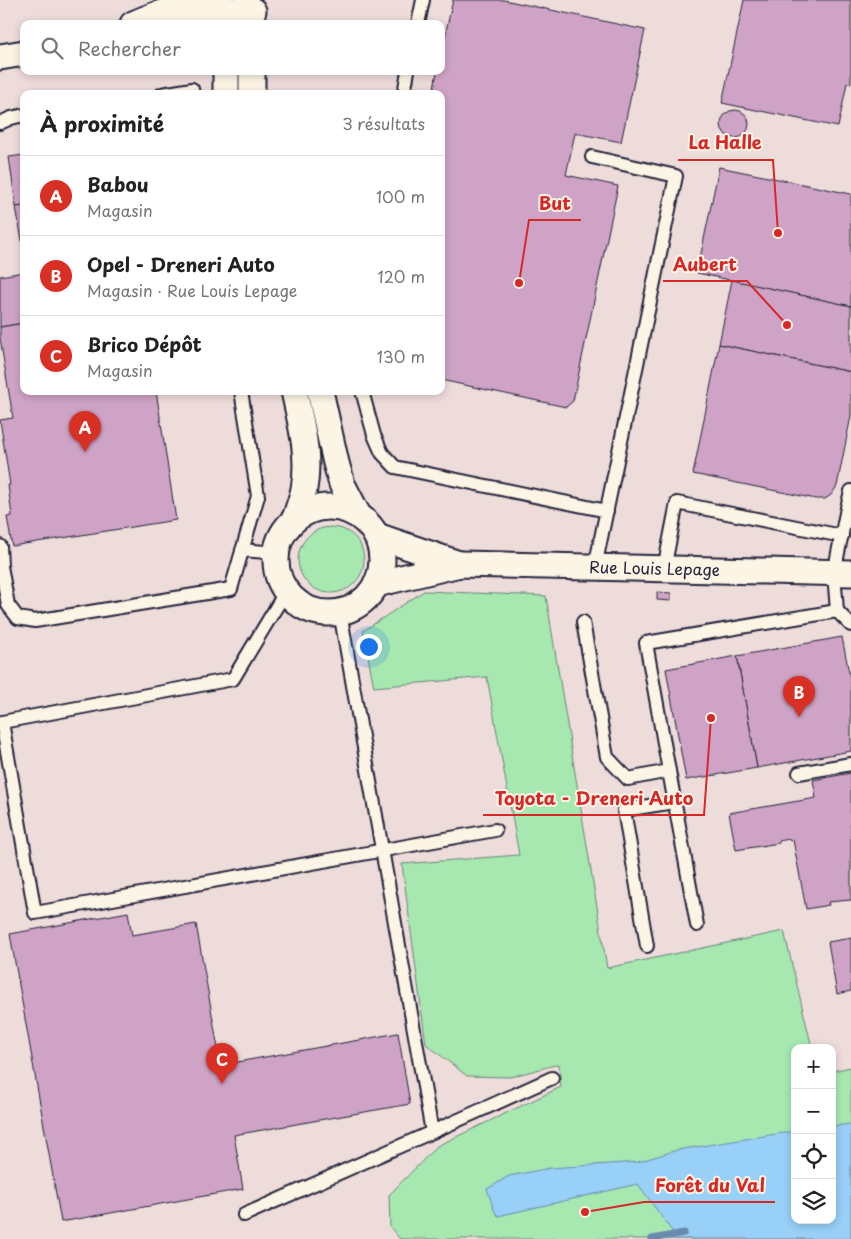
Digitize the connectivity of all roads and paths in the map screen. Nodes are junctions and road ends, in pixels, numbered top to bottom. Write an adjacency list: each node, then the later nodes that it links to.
1 (423, 0): 5 (lane)
2 (228, 11): 3 (street); 4 (street)
3 (253, 12)
4 (142, 20)
5 (419, 20)
6 (20, 54): 7 (street)
7 (0, 57)
8 (226, 75): 11 (street)
9 (252, 75): 12 (street)
10 (407, 75): 13 (lane)
11 (226, 90)
12 (252, 90)
13 (405, 90)
14 (20, 117): 15 (lane)
15 (0, 123)
16 (592, 157): 23 (lane)
17 (242, 395): 29 (lane)
18 (295, 395): 25 (street)
19 (321, 395): 24 (street)
20 (363, 395): 23 (lane)
21 (851, 491): 22 (lane)
22 (849, 508): 27 (lane)
23 (607, 511): 32 (lane)
24 (358, 515): 25 (street); 26 (street)
25 (295, 519): 30 (street)
26 (376, 536): 31 (street, Rue Louis Lepage); 35 (street)
27 (842, 536): 33 (lane); 34 (lane)
28 (0, 546): 29 (lane)
29 (242, 550): 30 (lane)
30 (276, 553): 36 (street)
31 (460, 564): 32 (street, Rue Louis Lepage); 35 (street, Rue Louis Lepage)
32 (595, 567): 33 (street, Rue Louis Lepage)
33 (664, 569): 34 (street, Rue Louis Lepage)
34 (843, 573): 37 (lane)
35 (376, 584): 38 (street)
36 (286, 591): 38 (street); 46 (lane)
37 (838, 611): 40 (lane); 42 (lane)
38 (340, 612): 46 (lane)
39 (583, 622): 42 (lane)
40 (851, 625)
41 (851, 764): 43 (lane)
42 (669, 771): 44 (lane)
43 (799, 773)
44 (674, 802): 47 (lane); 48 (lane)
45 (494, 830): 46 (lane)
46 (382, 850): 50 (lane)
47 (696, 925)
48 (647, 946)
49 (552, 1078): 50 (lane)
50 (432, 1132): 51 (lane)
51 (244, 1215)

